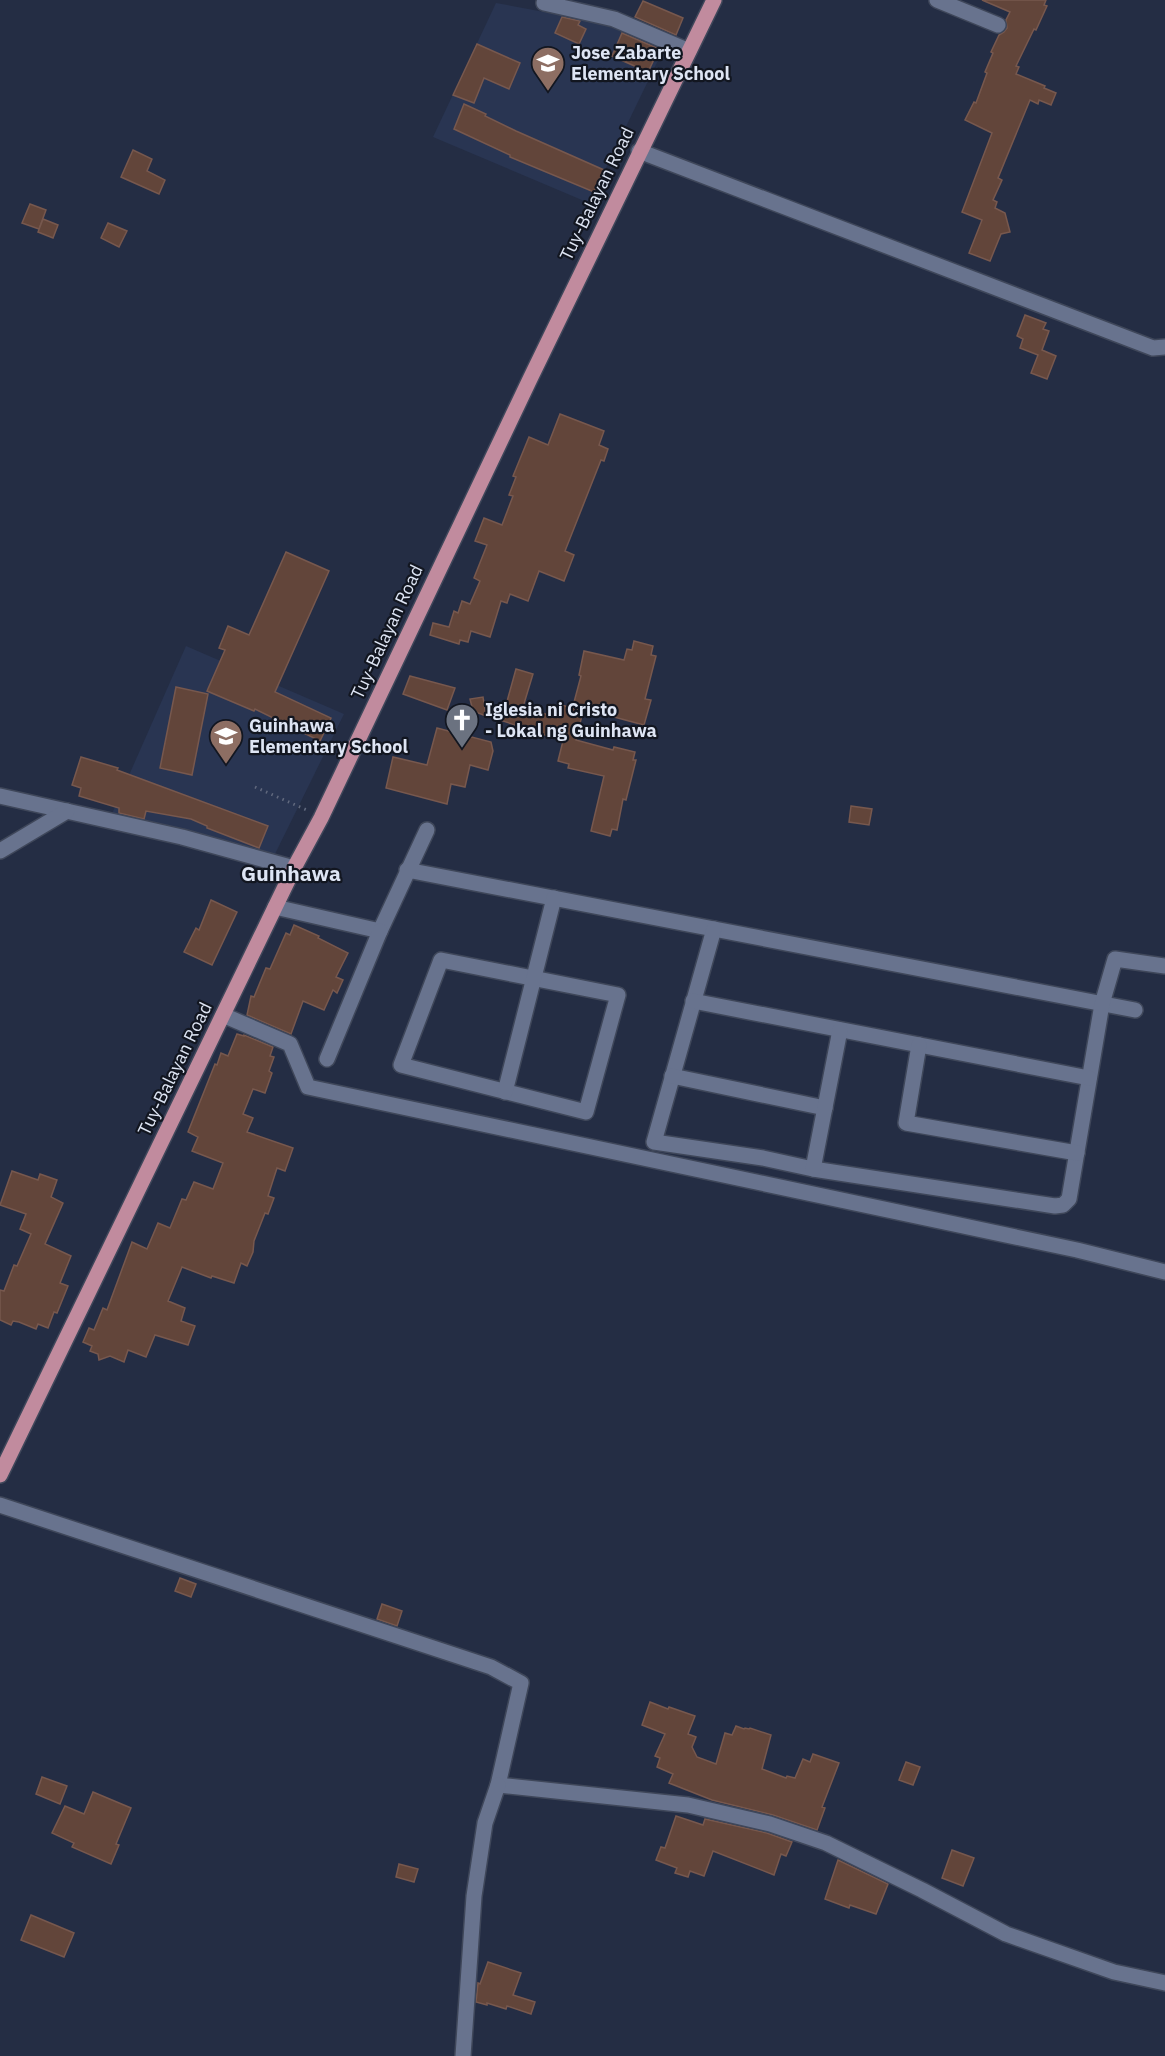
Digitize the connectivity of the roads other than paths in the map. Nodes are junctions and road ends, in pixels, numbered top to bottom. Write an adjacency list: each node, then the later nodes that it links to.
1 (714, 0): 5 (main road, Tuy-Balayan Road)
2 (937, 0): 4 (street)
3 (541, 1): 5 (street)
4 (998, 25)
5 (689, 51): 6 (main road, Tuy-Balayan Road)
6 (639, 151): 7 (street); 12 (main road, Tuy-Balayan Road)
7 (1165, 347)
8 (0, 796): 9 (street)
9 (68, 811): 11 (street); 12 (street)
10 (427, 830): 13 (street)
11 (0, 851)
12 (294, 868): 15 (main road, Tuy-Balayan Road)
13 (407, 870): 14 (street); 17 (street)
14 (554, 898): 16 (street); 19 (street)
15 (275, 907): 17 (street); 23 (main road, Tuy-Balayan Road)
16 (714, 929): 20 (street); 21 (street)
17 (380, 931): 26 (street)
18 (1165, 966): 21 (street)
19 (534, 979): 29 (street); 29 (street); 29 (street)
20 (693, 1001): 24 (street); 27 (street)
21 (1102, 1004): 22 (street); 28 (street)
22 (1135, 1010)
23 (223, 1015): 33 (street); 34 (main road, Tuy-Balayan Road)
24 (840, 1030): 25 (street); 30 (street)
25 (919, 1045): 28 (street); 31 (street)
26 (327, 1059)
27 (672, 1076): 30 (street); 32 (street)
28 (1089, 1078): 31 (street)
29 (505, 1092)
30 (825, 1108): 32 (street)
31 (1077, 1153): 32 (street)
32 (813, 1169)
33 (1165, 1272)
34 (0, 1475)
35 (0, 1505): 36 (street)
36 (498, 1785): 37 (street); 38 (street)
37 (1165, 1983)
38 (463, 2056)

